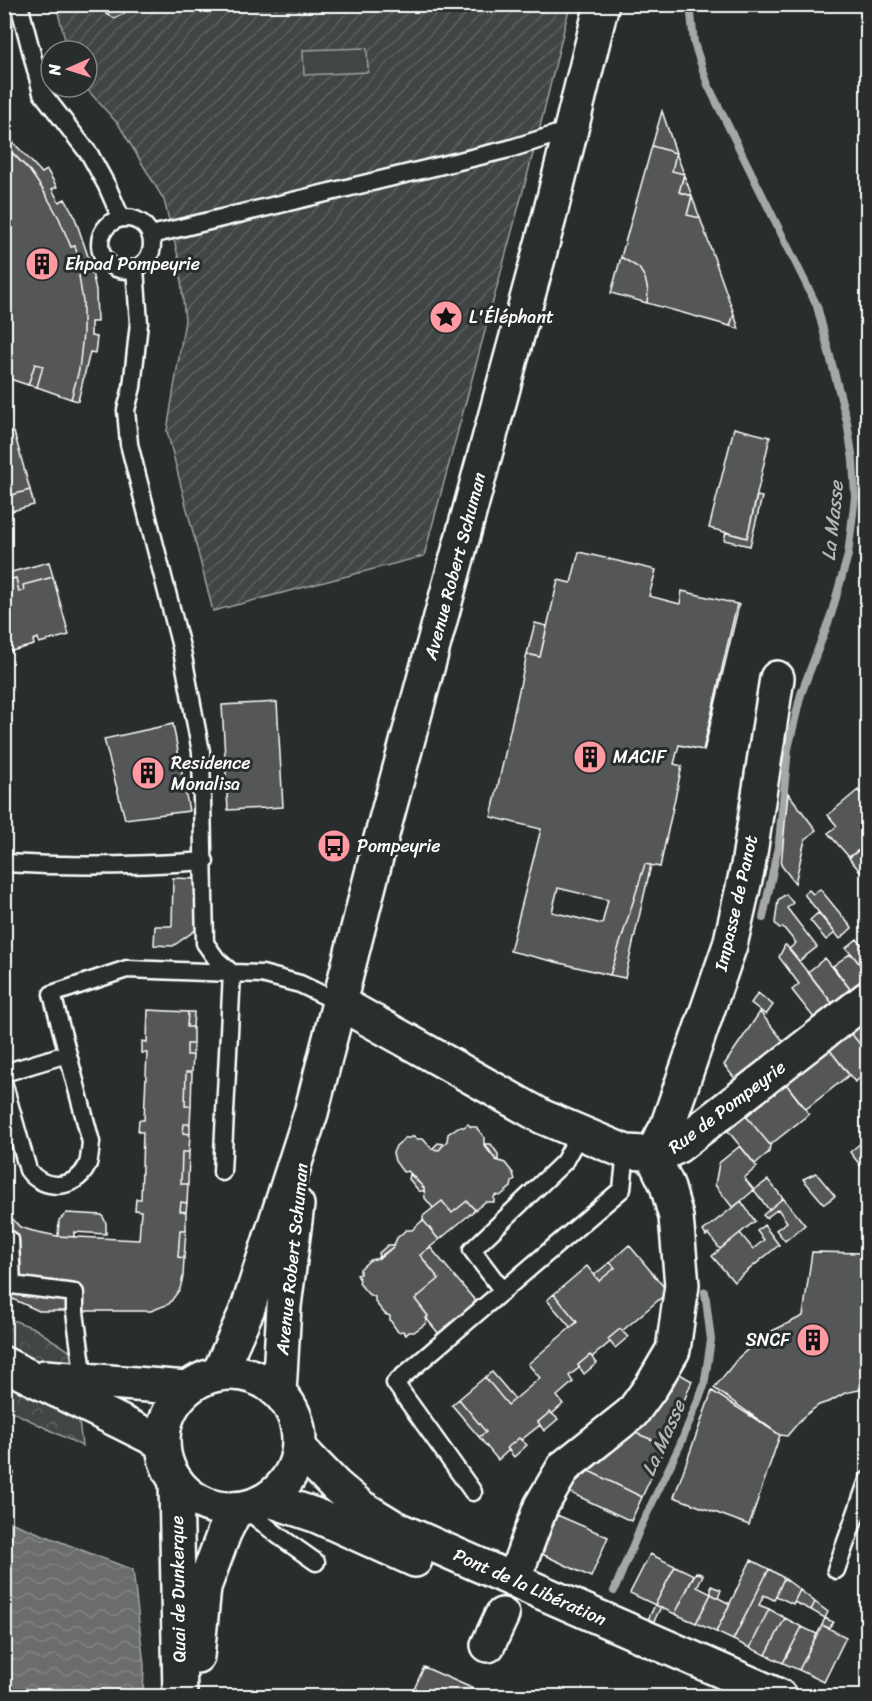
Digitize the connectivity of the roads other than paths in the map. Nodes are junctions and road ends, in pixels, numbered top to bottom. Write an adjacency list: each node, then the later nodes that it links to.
1 (19, 4): 4 (lane)
2 (602, 4): 3 (main road, Avenue Robert Schuman)
3 (570, 130): 5 (lane); 12 (main road, Avenue Robert Schuman)
4 (121, 218): 5 (lane); 6 (lane)
5 (151, 235): 6 (lane)
6 (135, 268): 8 (lane)
7 (777, 678): 18 (main road, Impasse de Panot)
8 (205, 861): 9 (lane); 10 (lane)
9 (4, 863)
10 (232, 973): 12 (lane); 13 (lane); 19 (lane)
11 (867, 999): 18 (main road, Rue de Pompeyrie)
12 (340, 1003): 16 (main road, Avenue Robert Schuman); 17 (main road)
13 (68, 1054): 14 (lane); 15 (lane)
14 (4, 1073)
15 (4, 1085)
16 (308, 1127): 23 (main road, Avenue Robert Schuman); 26 (main road, Avenue Robert Schuman)
17 (580, 1133): 18 (main road); 21 (lane)
18 (639, 1153): 21 (lane); 33 (main road)
19 (222, 1172)
20 (10, 1240): 24 (lane)
21 (503, 1292): 31 (lane)
22 (17, 1370): 24 (main road); 27 (main road)
23 (219, 1373): 25 (main road); 26 (main road)
24 (84, 1380): 25 (main road)
25 (187, 1388): 27 (main road)
26 (279, 1392): 28 (main road)
27 (163, 1443): 30 (main road)
28 (299, 1448): 32 (main road); 38 (main road, Pont de la Libération)
29 (867, 1480): 35 (lane)
30 (176, 1481): 32 (main road); 39 (main road, Quai de Dunkerque)
31 (473, 1492)
32 (249, 1505): 34 (lane); 38 (main road, Pont de la Libération); 40 (main road, Quai de Dunkerque)
33 (521, 1560)
34 (316, 1562)
35 (836, 1570)
36 (502, 1615): 37 (main road)
37 (488, 1644)
38 (649, 1651): 41 (main road, Pont de la Libération); 42 (main road, Pont de la Libération)
39 (180, 1696)
40 (193, 1696)
41 (724, 1696)
42 (779, 1696)

